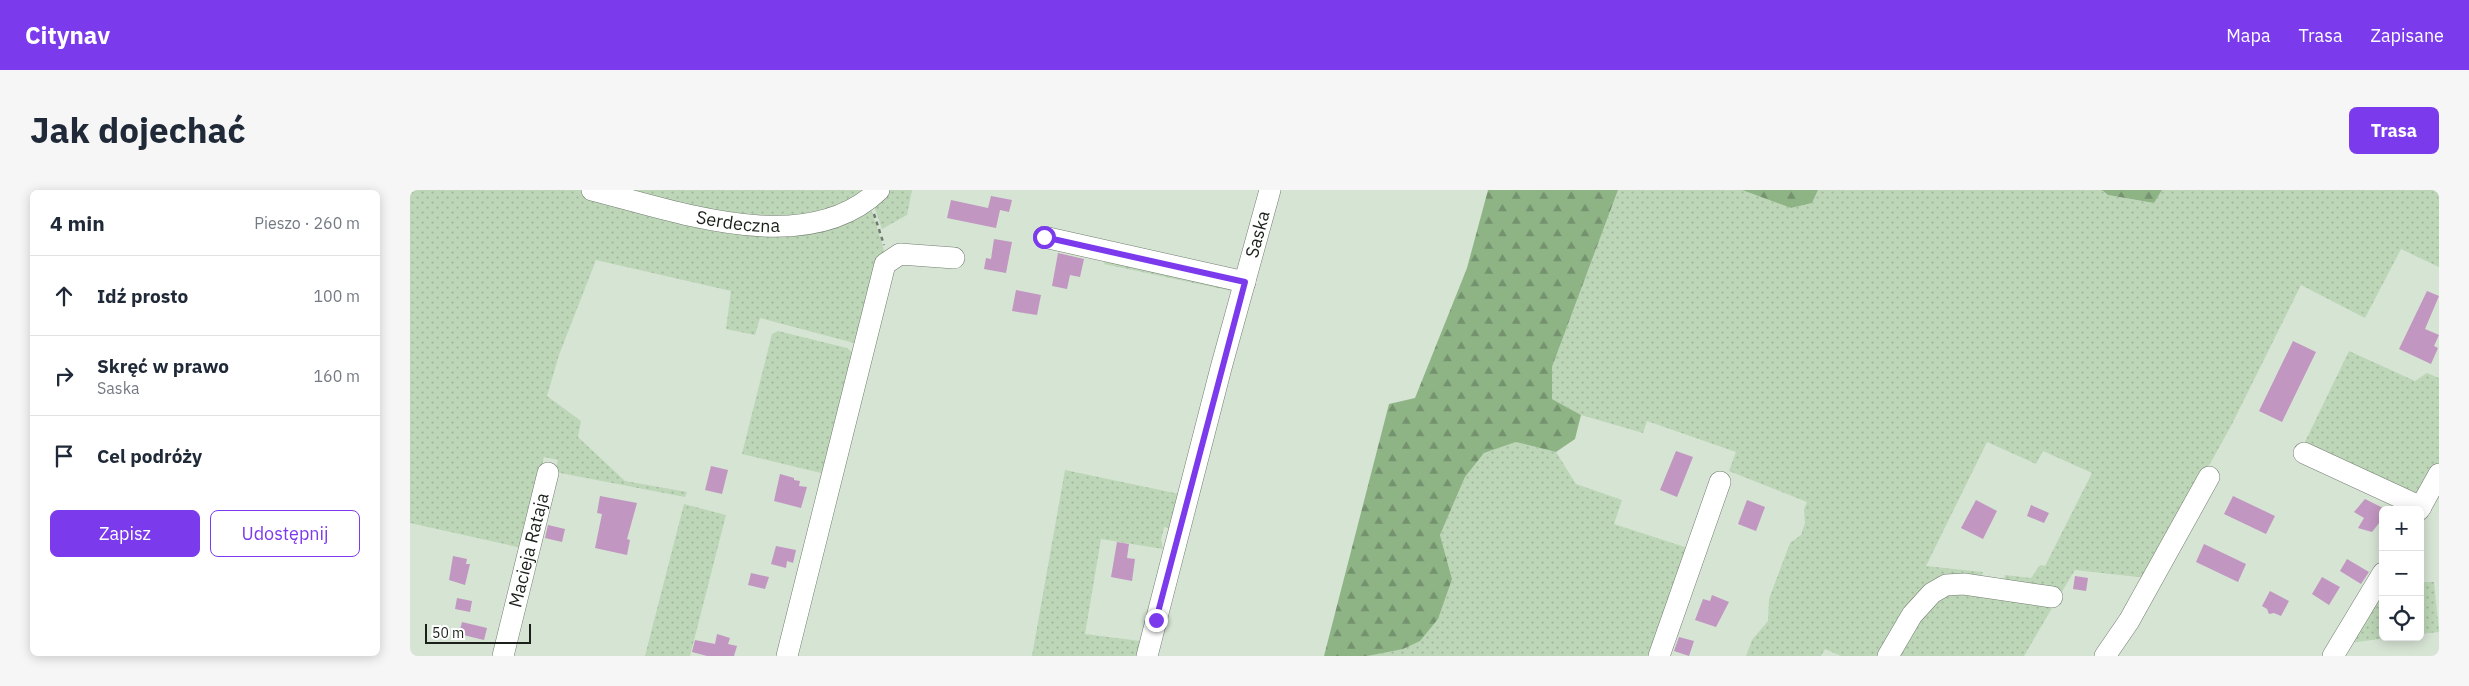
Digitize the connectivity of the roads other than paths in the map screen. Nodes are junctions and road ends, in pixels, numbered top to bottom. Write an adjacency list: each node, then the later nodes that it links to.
1 (592, 190): 3 (street, Serdeczna)
2 (1270, 190): 6 (street, Saska)
3 (874, 194)
4 (1044, 237): 6 (street)
5 (954, 258): 17 (street)
6 (1245, 282): 18 (street, Saska)
7 (2304, 453): 12 (street)
8 (548, 473): 16 (street, Macieja Rataja)
9 (2439, 474): 13 (street)
10 (2209, 476): 21 (street)
11 (1720, 482): 19 (street)
12 (2416, 506)
13 (2421, 506)
14 (2379, 580): 22 (street)
15 (2052, 597): 20 (street)
16 (503, 656)
17 (787, 656)
18 (1147, 656)
19 (1659, 656)
20 (1888, 656)
21 (2106, 656)
22 (2332, 656)

